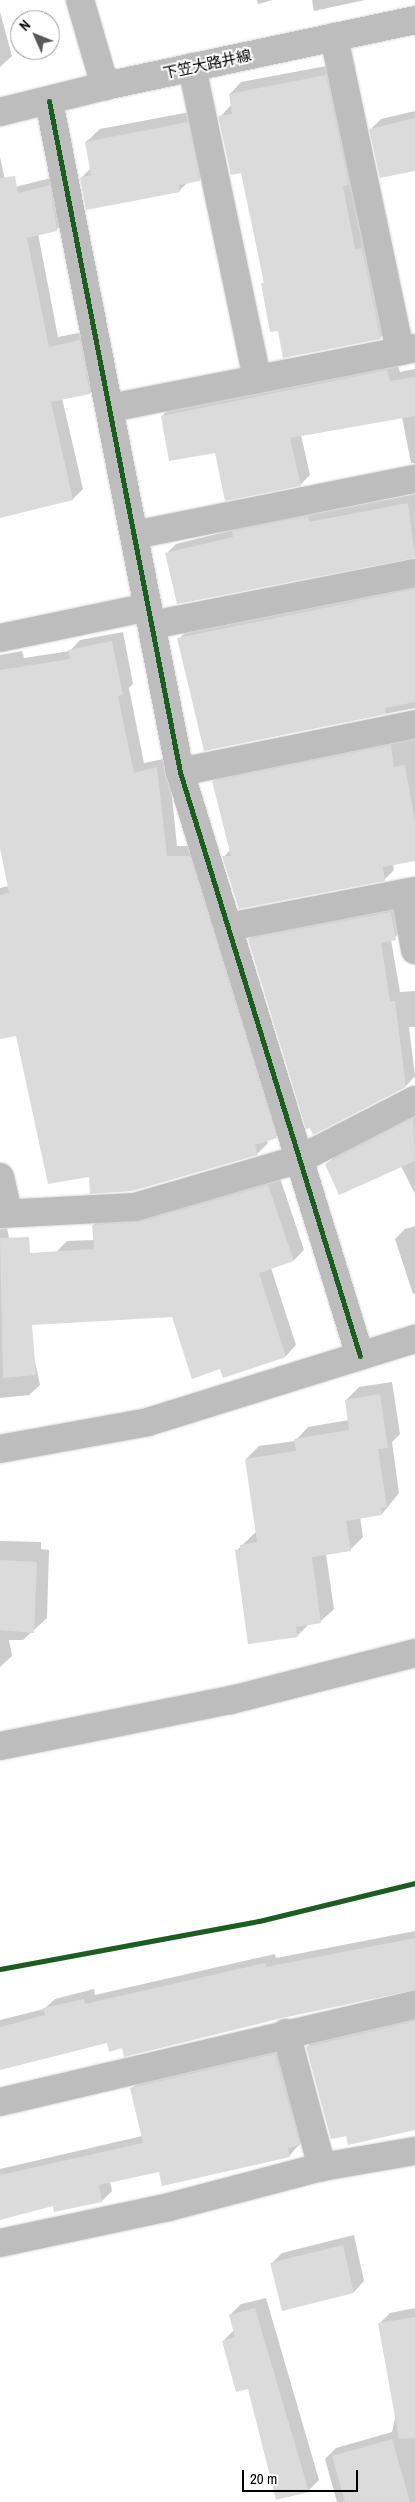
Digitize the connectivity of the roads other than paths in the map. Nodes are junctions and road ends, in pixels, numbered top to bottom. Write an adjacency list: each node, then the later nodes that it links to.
1 (80, 0): 5 (street)
2 (415, 20): 3 (street, 下笠大路井線)
3 (334, 37): 4 (street, 下笠大路井線); 8 (street)
4 (192, 67): 5 (street, 下笠大路井線); 9 (street)
5 (105, 86): 6 (street, 下笠大路井線)
6 (50, 102): 7 (street, 下笠大路井線); 10 (street)
7 (0, 112)
8 (407, 350): 9 (street)
9 (257, 379): 10 (street)
10 (110, 408): 12 (street)
11 (415, 479): 12 (street)
12 (134, 535): 14 (street)
13 (415, 573): 14 (street)
14 (150, 616): 15 (street); 17 (street)
15 (0, 638)
16 (415, 724): 17 (street)
17 (180, 772): 19 (street)
18 (410, 892): 19 (street); 20 (street)
19 (228, 927): 22 (street)
20 (415, 950)
21 (415, 1100): 22 (street)
22 (300, 1159): 24 (street); 26 (street)
23 (0, 1177): 24 (street)
24 (4, 1213)
25 (415, 1339): 26 (street)
26 (360, 1356): 27 (street)
27 (0, 1449)
28 (415, 1653): 29 (street)
29 (0, 1746)
30 (415, 2005): 31 (street)
31 (286, 2033): 32 (street); 34 (street)
32 (0, 2102)
33 (415, 2151): 34 (street)
34 (322, 2167): 35 (street)
35 (0, 2243)

